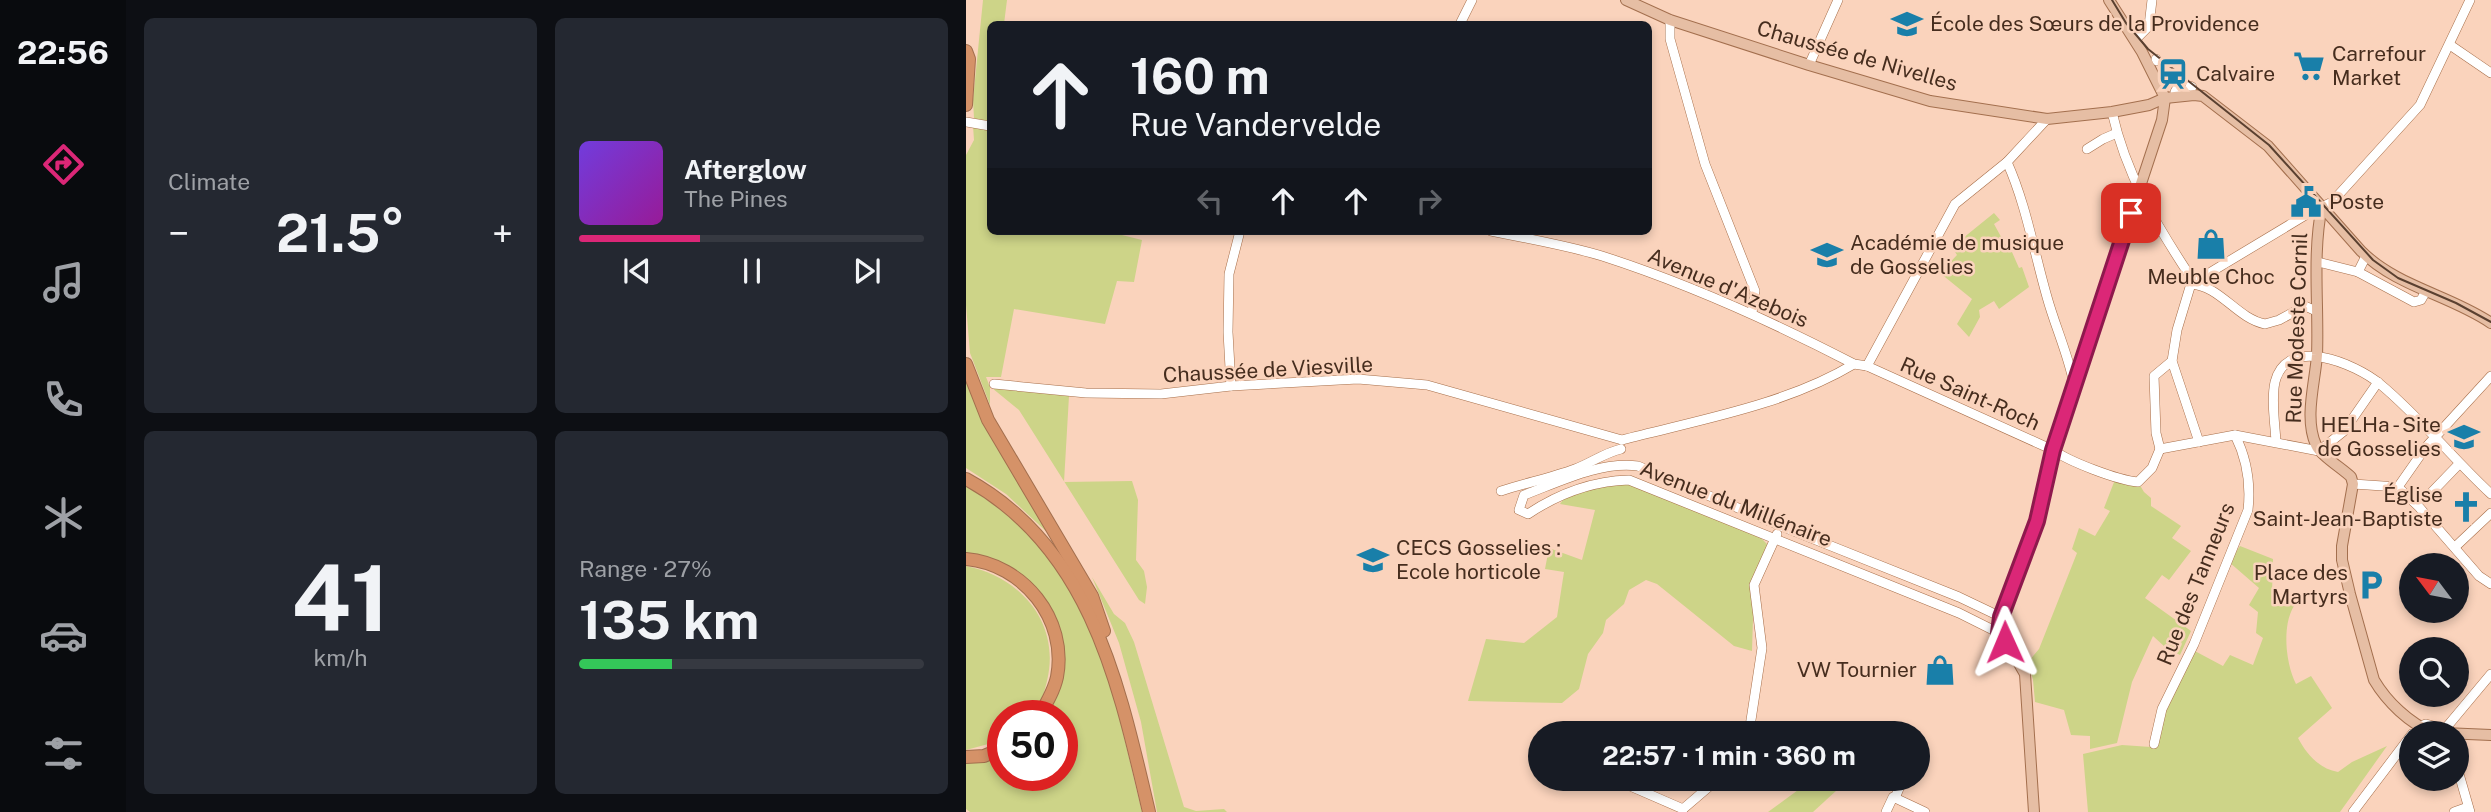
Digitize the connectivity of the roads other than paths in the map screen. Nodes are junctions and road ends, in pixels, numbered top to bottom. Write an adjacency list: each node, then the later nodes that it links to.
1 (1472, 0): 8 (street)
2 (1626, 0): 7 (main road, Chaussée de Nivelles)
3 (1838, 0): 12 (street)
4 (2109, 0): 9 (main road)
5 (2152, 0): 9 (street)
6 (2470, 0): 10 (street)
7 (1670, 20): 12 (main road, Chaussée de Nivelles); 37 (street)
8 (1462, 21)
9 (2135, 40): 15 (main road)
10 (2450, 44): 13 (street); 25 (street)
11 (966, 51): 16 (highway)
12 (1809, 65): 18 (main road, Chaussée de Nivelles)
13 (2491, 73)
14 (2187, 85): 15 (street)
15 (2170, 95): 17 (main road, Chaussée de Nivelles); 24 (main road); 25 (main road, Chaussée de Nivelles)
16 (966, 103)
17 (2112, 111): 18 (main road, Chaussée de Nivelles); 21 (street)
18 (2047, 118): 23 (street)
19 (966, 122): 20 (street)
20 (987, 126)
21 (2117, 133): 22 (street); 24 (street)
22 (2087, 149)
23 (2007, 162): 43 (street); 44 (street)
24 (2138, 191): 32 (street); 43 (main road)
25 (2322, 206): 28 (main road); 29 (main road, Rue Modeste Cornil); 31 (street)
26 (1239, 235): 48 (street)
27 (1509, 235): 37 (street, Avenue d'Azebois)
28 (2366, 256): 30 (street); 33 (main road)
29 (2318, 262): 30 (street); 36 (main road, Rue Modeste Cornil)
30 (2358, 272): 34 (street)
31 (2203, 282): 32 (street); 36 (street)
32 (2190, 283): 40 (street)
33 (2426, 291): 34 (street); 38 (main road)
34 (2414, 302): 35 (street)
35 (2425, 308)
36 (2316, 311): 39 (main road, Rue Modeste Cornil)
37 (1752, 313): 42 (street, Avenue d'Azebois)
38 (2491, 323)
39 (2316, 356): 46 (street); 52 (street); 56 (main road, Rue Modeste Cornil)
40 (2172, 361): 51 (street); 54 (street)
41 (966, 364): 76 (highway)
42 (1854, 364): 44 (street, Avenue d'Azebois); 53 (street)
43 (2075, 365): 55 (main road)
44 (1867, 366): 55 (street, Rue Saint-Roch)
45 (2491, 376): 50 (street)
46 (2378, 382): 50 (street); 56 (street)
47 (994, 384): 48 (street, Chaussée de Viesville)
48 (1231, 387): 53 (street, Chaussée de Viesville)
49 (2235, 435): 51 (street); 52 (street); 84 (street, Rue des Tanneurs)
50 (2435, 437): 58 (street); 62 (street)
51 (2199, 442): 54 (street)
52 (2276, 442): 56 (street)
53 (1621, 445): 57 (street); 63 (street)
54 (2160, 449): 55 (street, Rue Saint-Roch)
55 (2053, 450): 74 (main road)
56 (2319, 451): 61 (main road)
57 (1625, 464): 60 (street); 60 (street, Avenue du Millénaire); 67 (street, Avenue du Millénaire)
58 (2459, 464): 64 (street); 65 (street)
59 (966, 479): 76 (highway)
60 (1629, 480): 68 (street, Avenue du Millénaire)
61 (2353, 484): 62 (street); 80 (main road)
62 (2398, 486): 69 (street)
63 (1501, 491)
64 (2431, 493)
65 (2491, 494)
66 (2491, 513): 69 (street)
67 (1781, 526): 68 (street); 72 (street, Avenue du Millénaire)
68 (1776, 537): 73 (street, Avenue du Millénaire); 79 (street)
69 (2455, 547): 71 (street)
70 (966, 559): 78 (highway)
71 (2491, 584)
72 (1933, 587): 73 (street); 74 (street, Avenue du Millénaire)
73 (1928, 600): 75 (street, Avenue du Millénaire)
74 (2001, 617): 75 (main road)
75 (1999, 633): 98 (main road)
76 (1104, 645): 95 (highway)
77 (2491, 674): 81 (street)
78 (1048, 700)
79 (1751, 721)
80 (2406, 721)
81 (2455, 721)
82 (2469, 734): 83 (main road)
83 (2491, 735)
84 (2154, 744)
85 (2399, 751): 99 (street)
86 (987, 754): 87 (highway)
87 (966, 757)
88 (1640, 791): 94 (street)
89 (1704, 791): 94 (street)
90 (1898, 791): 92 (street)
91 (2464, 791): 93 (street)
92 (1895, 798): 96 (street); 97 (street)
93 (2469, 809): 100 (street)
94 (1682, 811)
95 (1149, 812)
96 (1886, 812)
97 (1925, 812)
98 (2034, 812)
99 (2353, 812)
100 (2454, 812)

